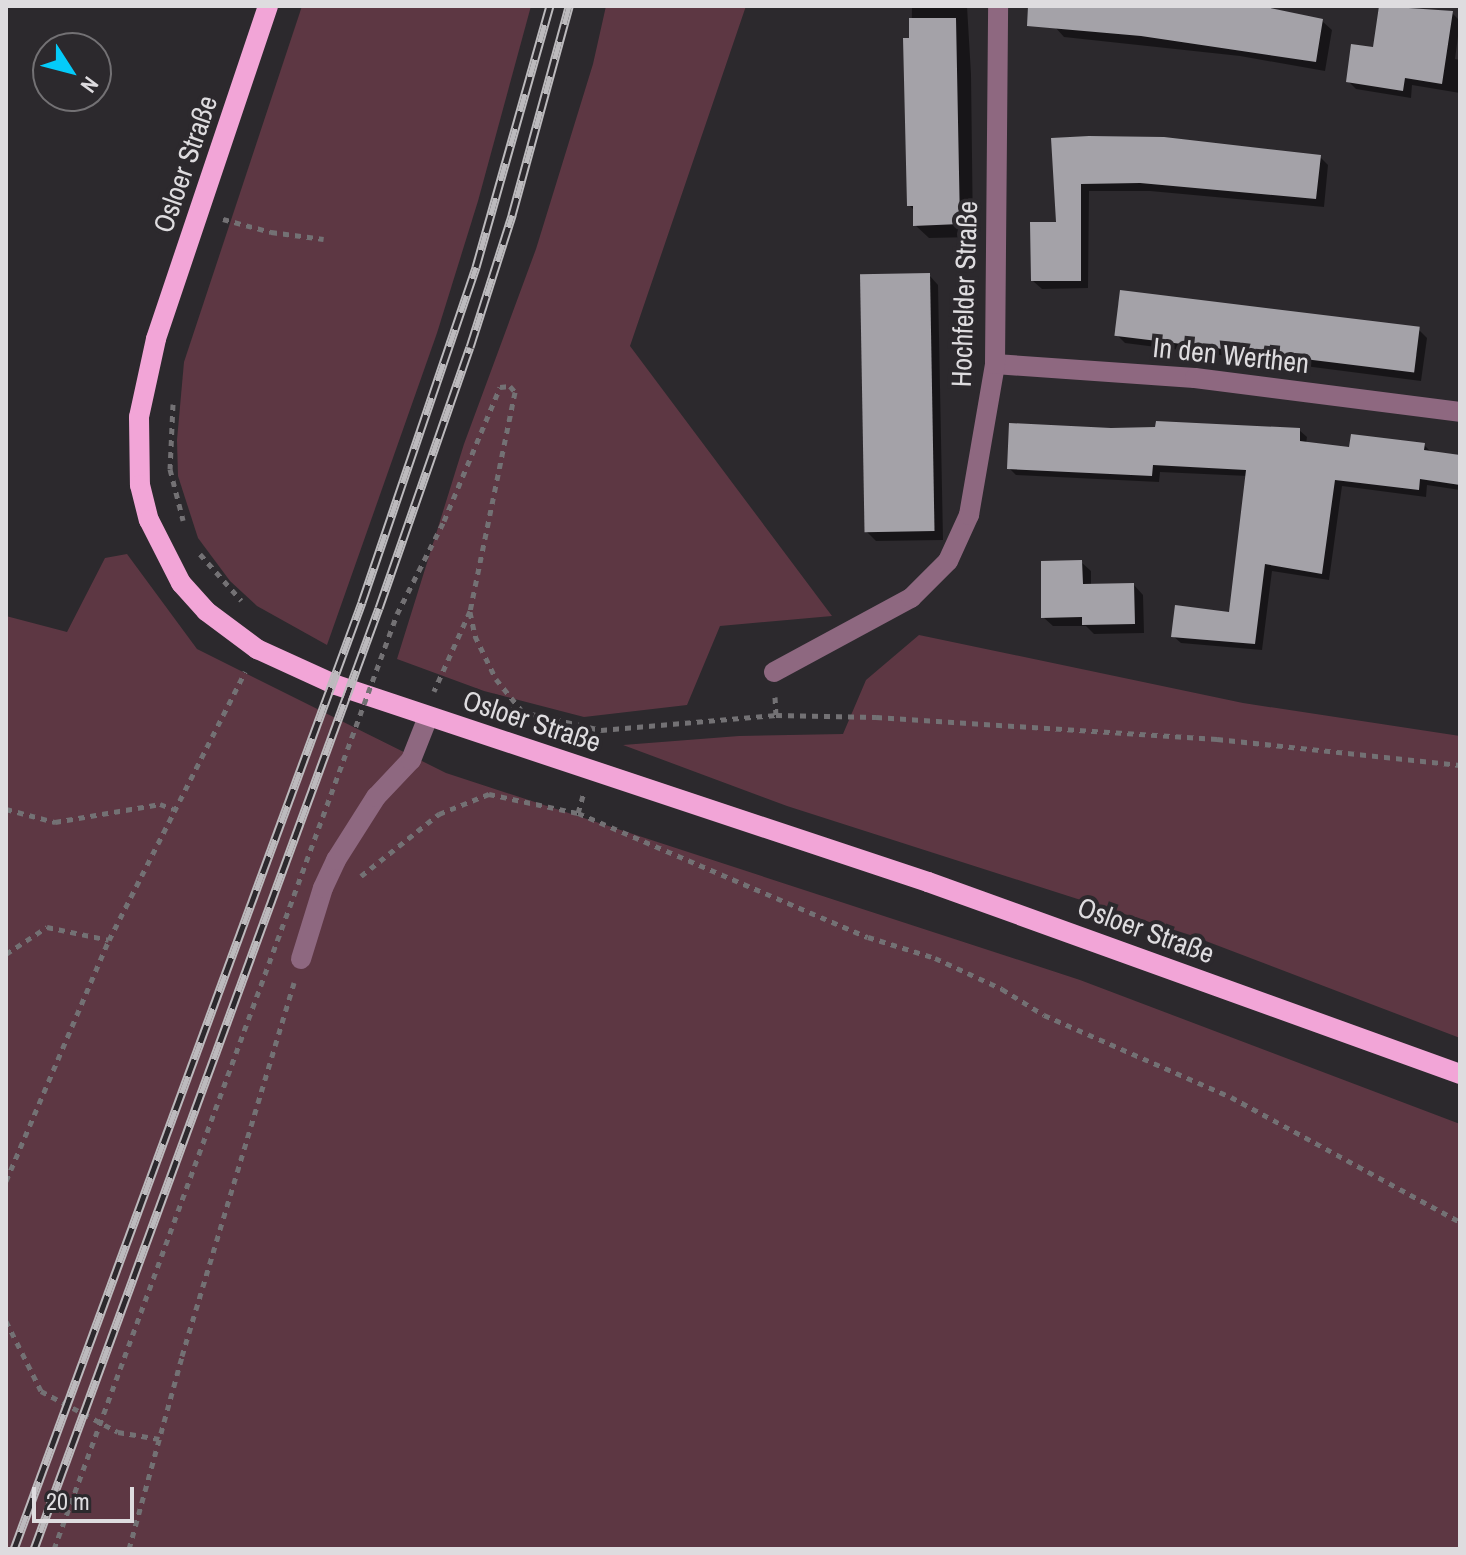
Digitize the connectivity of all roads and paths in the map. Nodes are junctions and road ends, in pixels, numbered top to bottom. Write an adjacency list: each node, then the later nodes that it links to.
1 (268, 6): 4 (main road, Osloer Straße)
2 (998, 6): 8 (street, Hochfelder Straße)
3 (227, 205): 5 (path)
4 (198, 213): 5 (path); 15 (main road, Osloer Straße)
5 (222, 219): 6 (path); 7 (path)
6 (218, 230)
7 (324, 239)
8 (995, 364): 10 (street, In den Werthen); 17 (street, Hochfelder Straße)
9 (175, 389): 11 (path)
10 (1460, 412)
11 (188, 533)
12 (194, 545): 13 (path)
13 (248, 606)
14 (470, 611): 20 (path); 23 (path); 37 (path, bridge)
15 (257, 649): 24 (main road, Osloer Straße); 27 (path)
16 (374, 668): 18 (path)
17 (774, 672)
18 (389, 674)
19 (419, 685): 20 (path)
20 (434, 691): 21 (path)
21 (449, 694)
22 (478, 701): 23 (path)
23 (522, 712): 25 (path)
24 (428, 717): 28 (street); 32 (main road, Osloer Straße)
25 (1460, 765)
26 (6, 809): 27 (path)
27 (173, 809): 29 (path)
28 (323, 888): 31 (street); 34 (path)
29 (109, 940): 30 (path); 33 (path)
30 (6, 954)
31 (301, 959): 36 (path)
32 (1460, 1074)
33 (6, 1181)
34 (1460, 1222)
35 (6, 1321): 36 (path)
36 (159, 1439): 38 (path)
37 (54, 1549)
38 (129, 1549)

